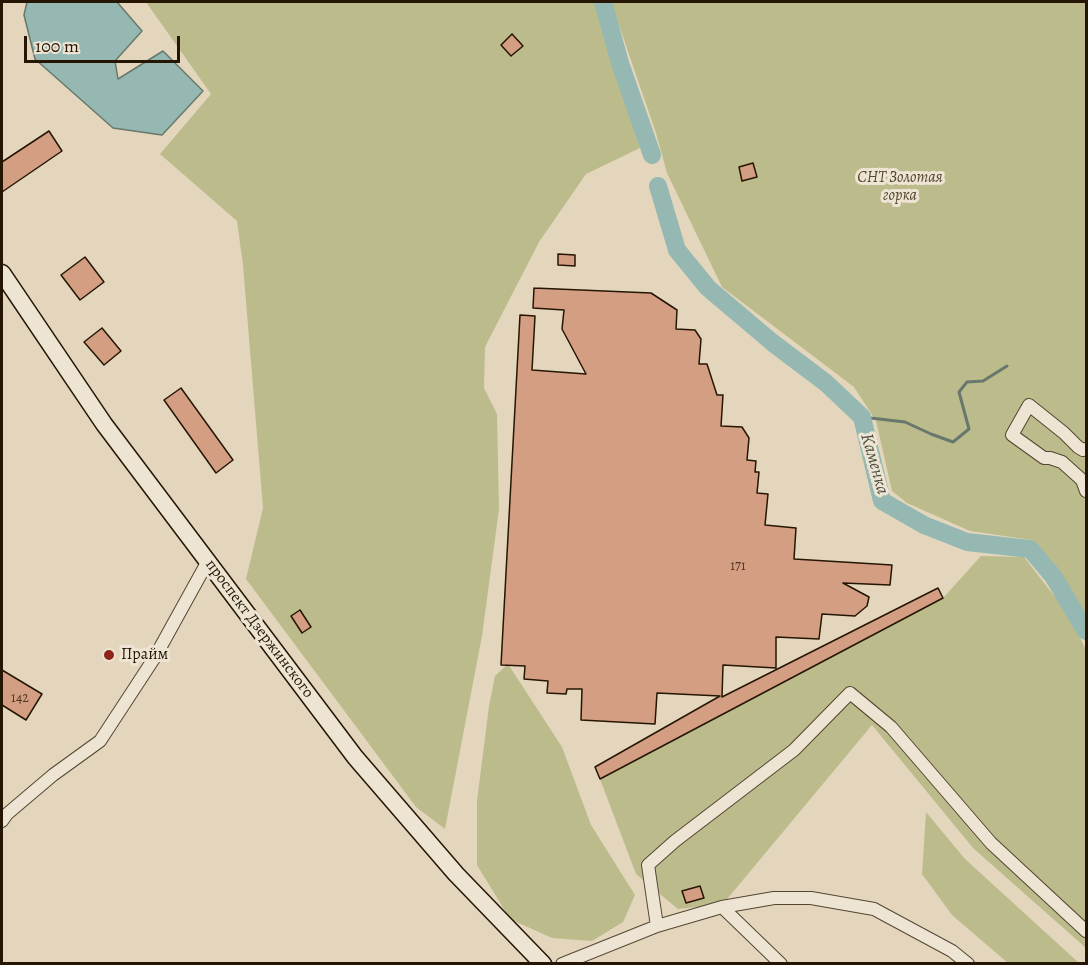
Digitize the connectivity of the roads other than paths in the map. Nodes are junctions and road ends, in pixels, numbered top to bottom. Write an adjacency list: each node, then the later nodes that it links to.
1 (2, 273): 4 (street, проспект Дзержинского)
2 (1086, 449): 3 (street)
3 (1086, 488)
4 (208, 561): 5 (street); 9 (street, проспект Дзержинского)
5 (2, 821)
6 (722, 907): 7 (street); 11 (street); 12 (street)
7 (657, 926): 8 (street); 10 (street)
8 (1086, 932)
9 (543, 963)
10 (562, 963)
11 (781, 963)
12 (968, 963)

